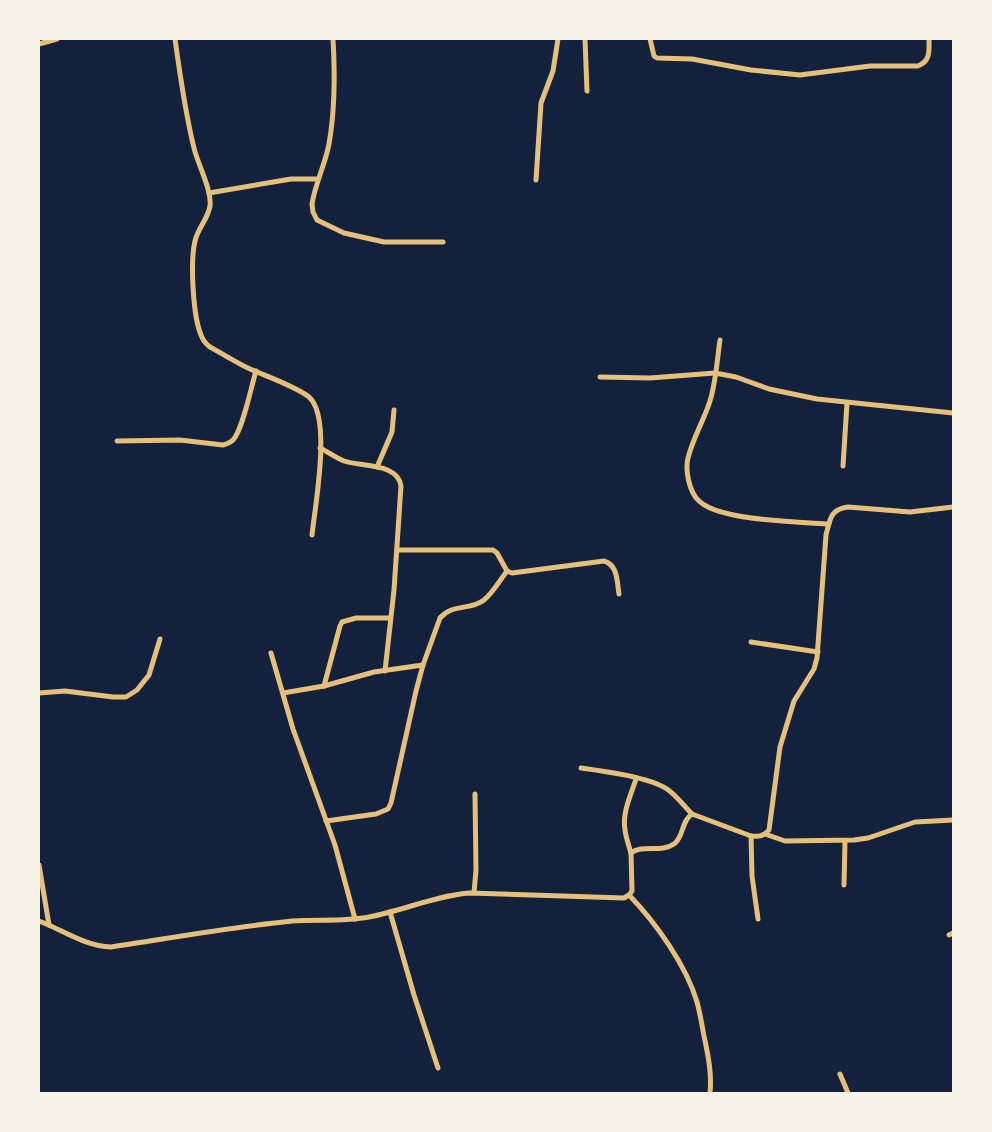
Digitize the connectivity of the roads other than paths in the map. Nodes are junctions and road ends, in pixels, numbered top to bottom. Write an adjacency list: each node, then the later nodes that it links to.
1 (57, 39): 8 (street)
2 (175, 39): 12 (street)
3 (333, 39): 10 (street)
4 (558, 39): 11 (street)
5 (585, 39): 9 (street)
6 (650, 39): 7 (street)
7 (929, 39)
8 (39, 44)
9 (587, 91)
10 (318, 179): 12 (street); 13 (street)
11 (536, 180)
12 (209, 193): 15 (street)
13 (443, 242)
14 (720, 340): 16 (street)
15 (256, 372): 21 (street); 22 (street)
16 (715, 373): 17 (street); 18 (street); 26 (street)
17 (600, 377)
18 (847, 403): 20 (street); 23 (street)
19 (394, 410): 24 (street)
20 (953, 413)
21 (117, 441)
22 (320, 448): 24 (street); 27 (street)
23 (843, 466)
24 (377, 467): 28 (street)
25 (953, 507): 26 (street)
26 (829, 524): 34 (street)
27 (312, 535)
28 (396, 550): 29 (street); 31 (street)
29 (507, 571): 30 (street); 36 (street)
30 (619, 594)
31 (390, 618): 37 (street); 38 (street)
32 (160, 639): 39 (street)
33 (751, 642): 34 (street)
34 (818, 652): 47 (street)
35 (272, 653): 40 (street)
36 (423, 665): 37 (street); 46 (street)
37 (385, 670): 38 (street)
38 (324, 686): 40 (street)
39 (39, 693)
40 (283, 693): 46 (street)
41 (581, 768): 42 (street)
42 (636, 779): 44 (street); 50 (street)
43 (475, 794): 53 (street)
44 (692, 814): 48 (street); 50 (street)
45 (953, 820): 49 (street)
46 (326, 821): 56 (street)
47 (765, 834): 48 (street); 49 (street)
48 (751, 836): 57 (street)
49 (844, 841): 52 (street)
50 (631, 853): 54 (street)
51 (39, 865): 59 (street)
52 (844, 885)
53 (474, 893): 54 (street); 55 (street)
54 (629, 895): 62 (street)
55 (390, 912): 56 (street); 60 (street)
56 (355, 919): 59 (street)
57 (758, 919)
58 (39, 921): 59 (street)
59 (49, 925)
60 (438, 1068)
61 (840, 1074): 63 (street)
62 (710, 1093)
63 (848, 1093)

